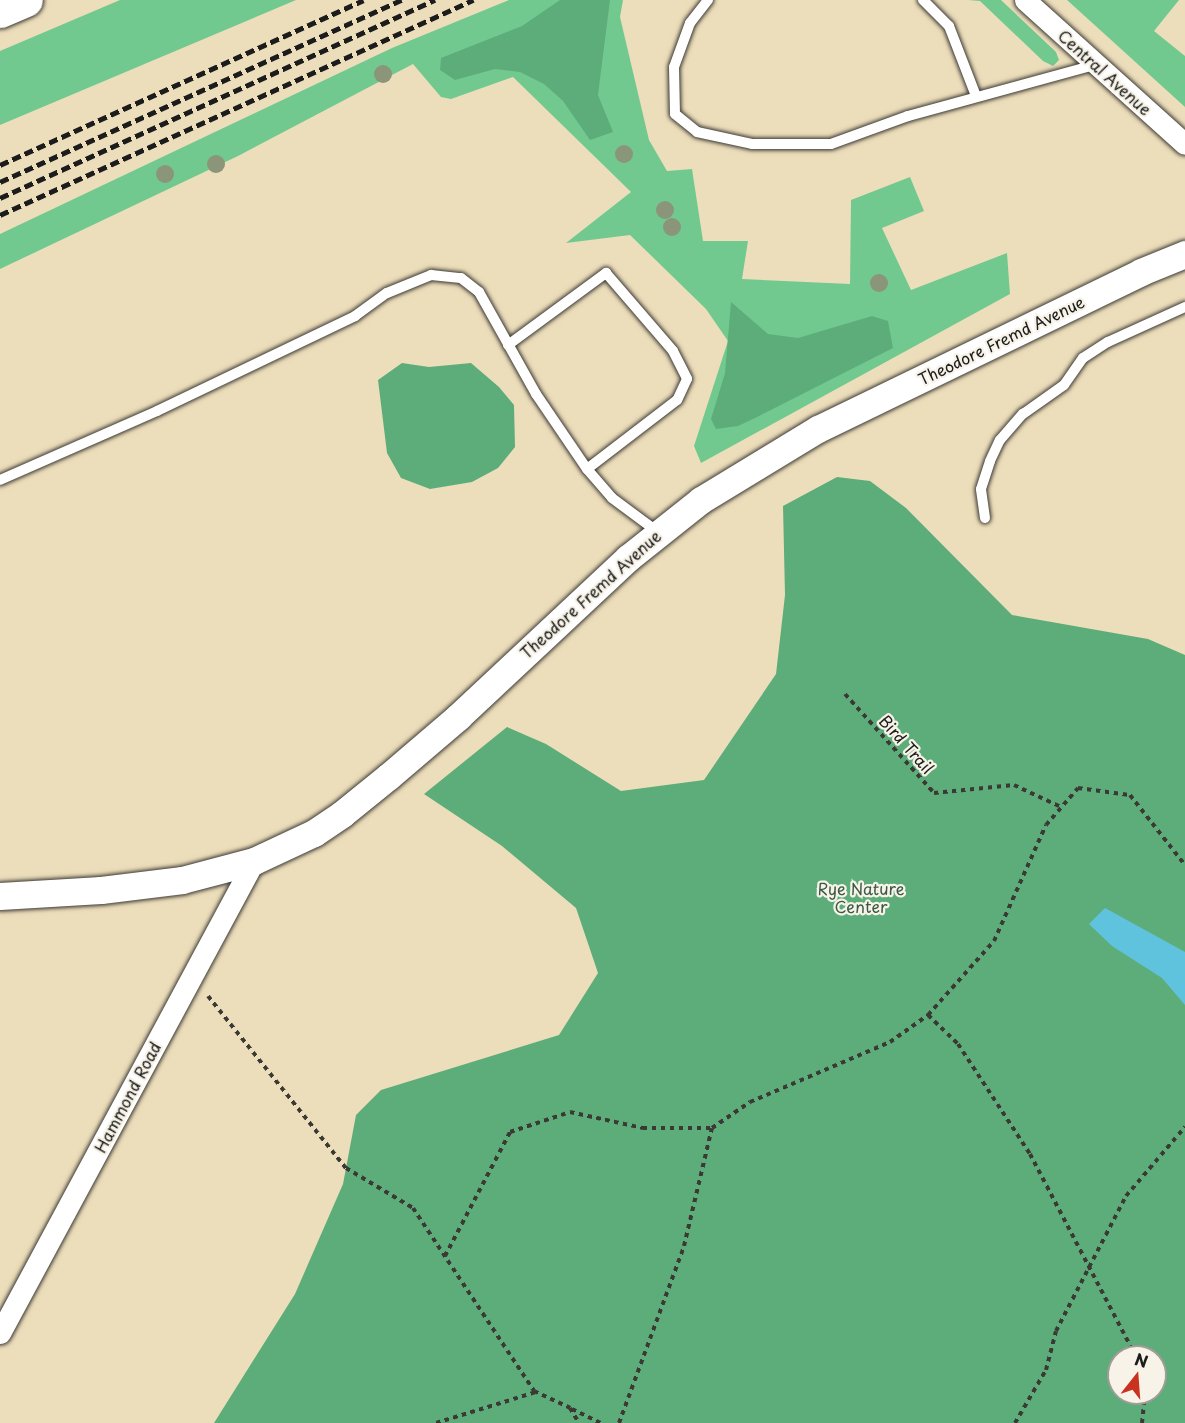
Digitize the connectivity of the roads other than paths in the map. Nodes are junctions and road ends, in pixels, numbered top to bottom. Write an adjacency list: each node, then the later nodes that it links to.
1 (26, 0): 5 (highway)
2 (708, 0): 7 (lane)
3 (923, 0): 7 (lane)
4 (1025, 0): 6 (street, Central Avenue)
5 (0, 11)
6 (1095, 64): 7 (lane); 8 (street, Central Avenue)
7 (976, 96)
8 (1185, 144)
9 (1185, 254): 15 (street, Theodore Fremd Avenue)
10 (1185, 307): 14 (lane)
11 (508, 345): 12 (lane); 12 (lane); 13 (lane)
12 (587, 469): 15 (lane)
13 (0, 480)
14 (985, 518)
15 (658, 532): 16 (street, Theodore Fremd Avenue)
16 (254, 861): 17 (street, Theodore Fremd Avenue); 18 (street, Hammond Road)
17 (0, 896)
18 (0, 1333)

